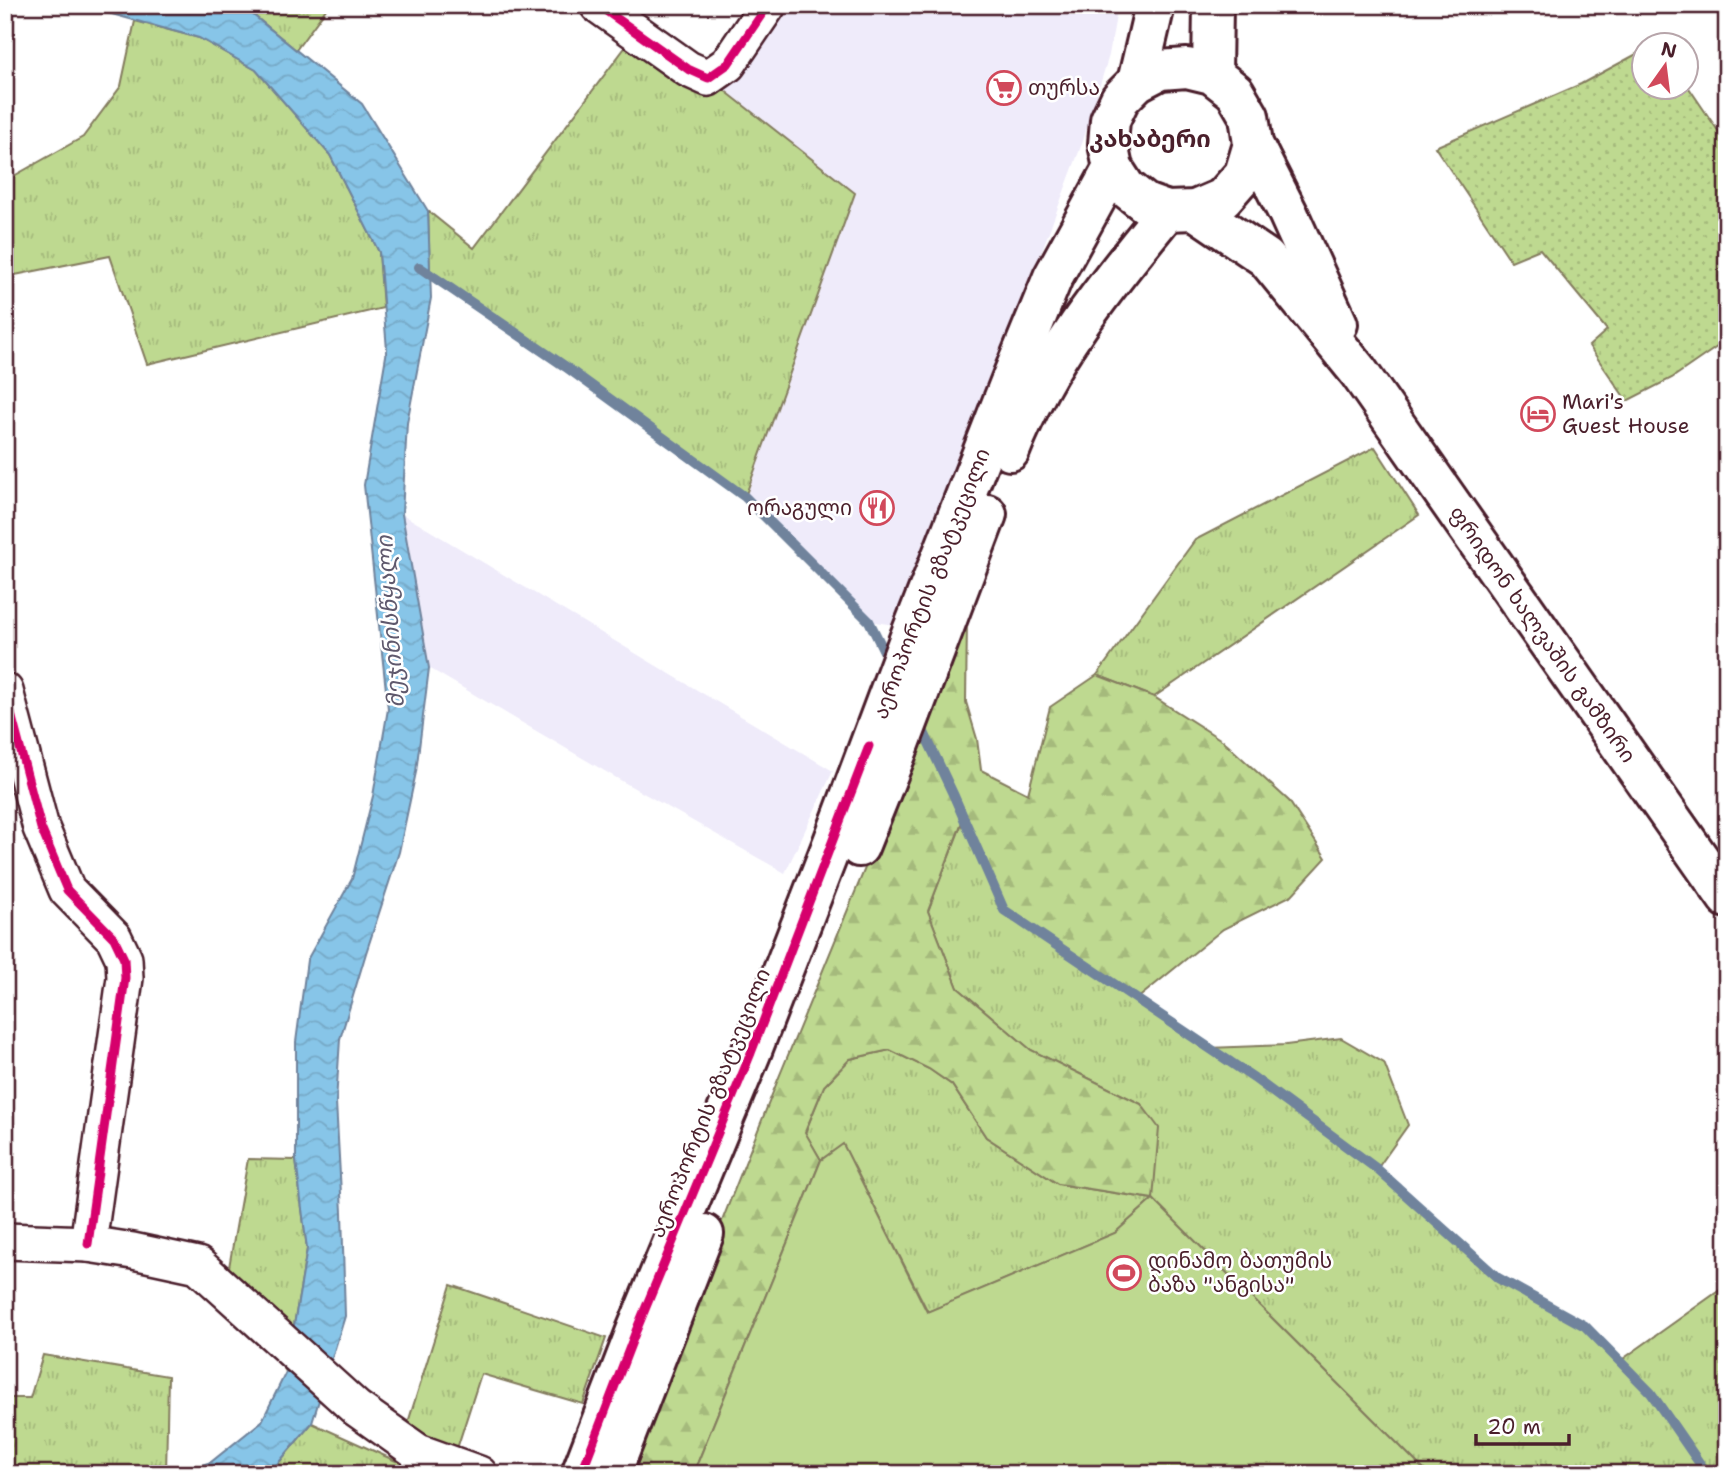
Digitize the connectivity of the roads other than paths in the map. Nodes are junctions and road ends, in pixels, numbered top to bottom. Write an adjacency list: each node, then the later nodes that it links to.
1 (598, 5): 2 (street)
2 (768, 5)
3 (1155, 5): 6 (main road)
4 (1213, 5): 5 (main road)
5 (1212, 74): 6 (main road); 7 (main road)
6 (1137, 82): 8 (main road)
7 (1253, 144): 9 (main road); 10 (main road)
8 (1113, 167): 9 (main road); 11 (main road, აეროპორტის გზატკეცილი)
9 (1181, 211): 10 (main road); 11 (main road, აეროპორტის გზატკეცილი)
10 (1358, 370): 14 (main road, ფრიდონ ხალვაშის გამზირი)
11 (922, 645): 13 (main road, აეროპორტის გზატკეცილი)
12 (5, 691): 16 (street)
13 (882, 751): 18 (main road, აეროპორტის გზატკეცილი); 19 (main road, აეროპორტის გზატკეცილი)
14 (1727, 898)
15 (5, 1241): 16 (street)
16 (88, 1244): 17 (street)
17 (479, 1474)
18 (581, 1474)
19 (611, 1474)

